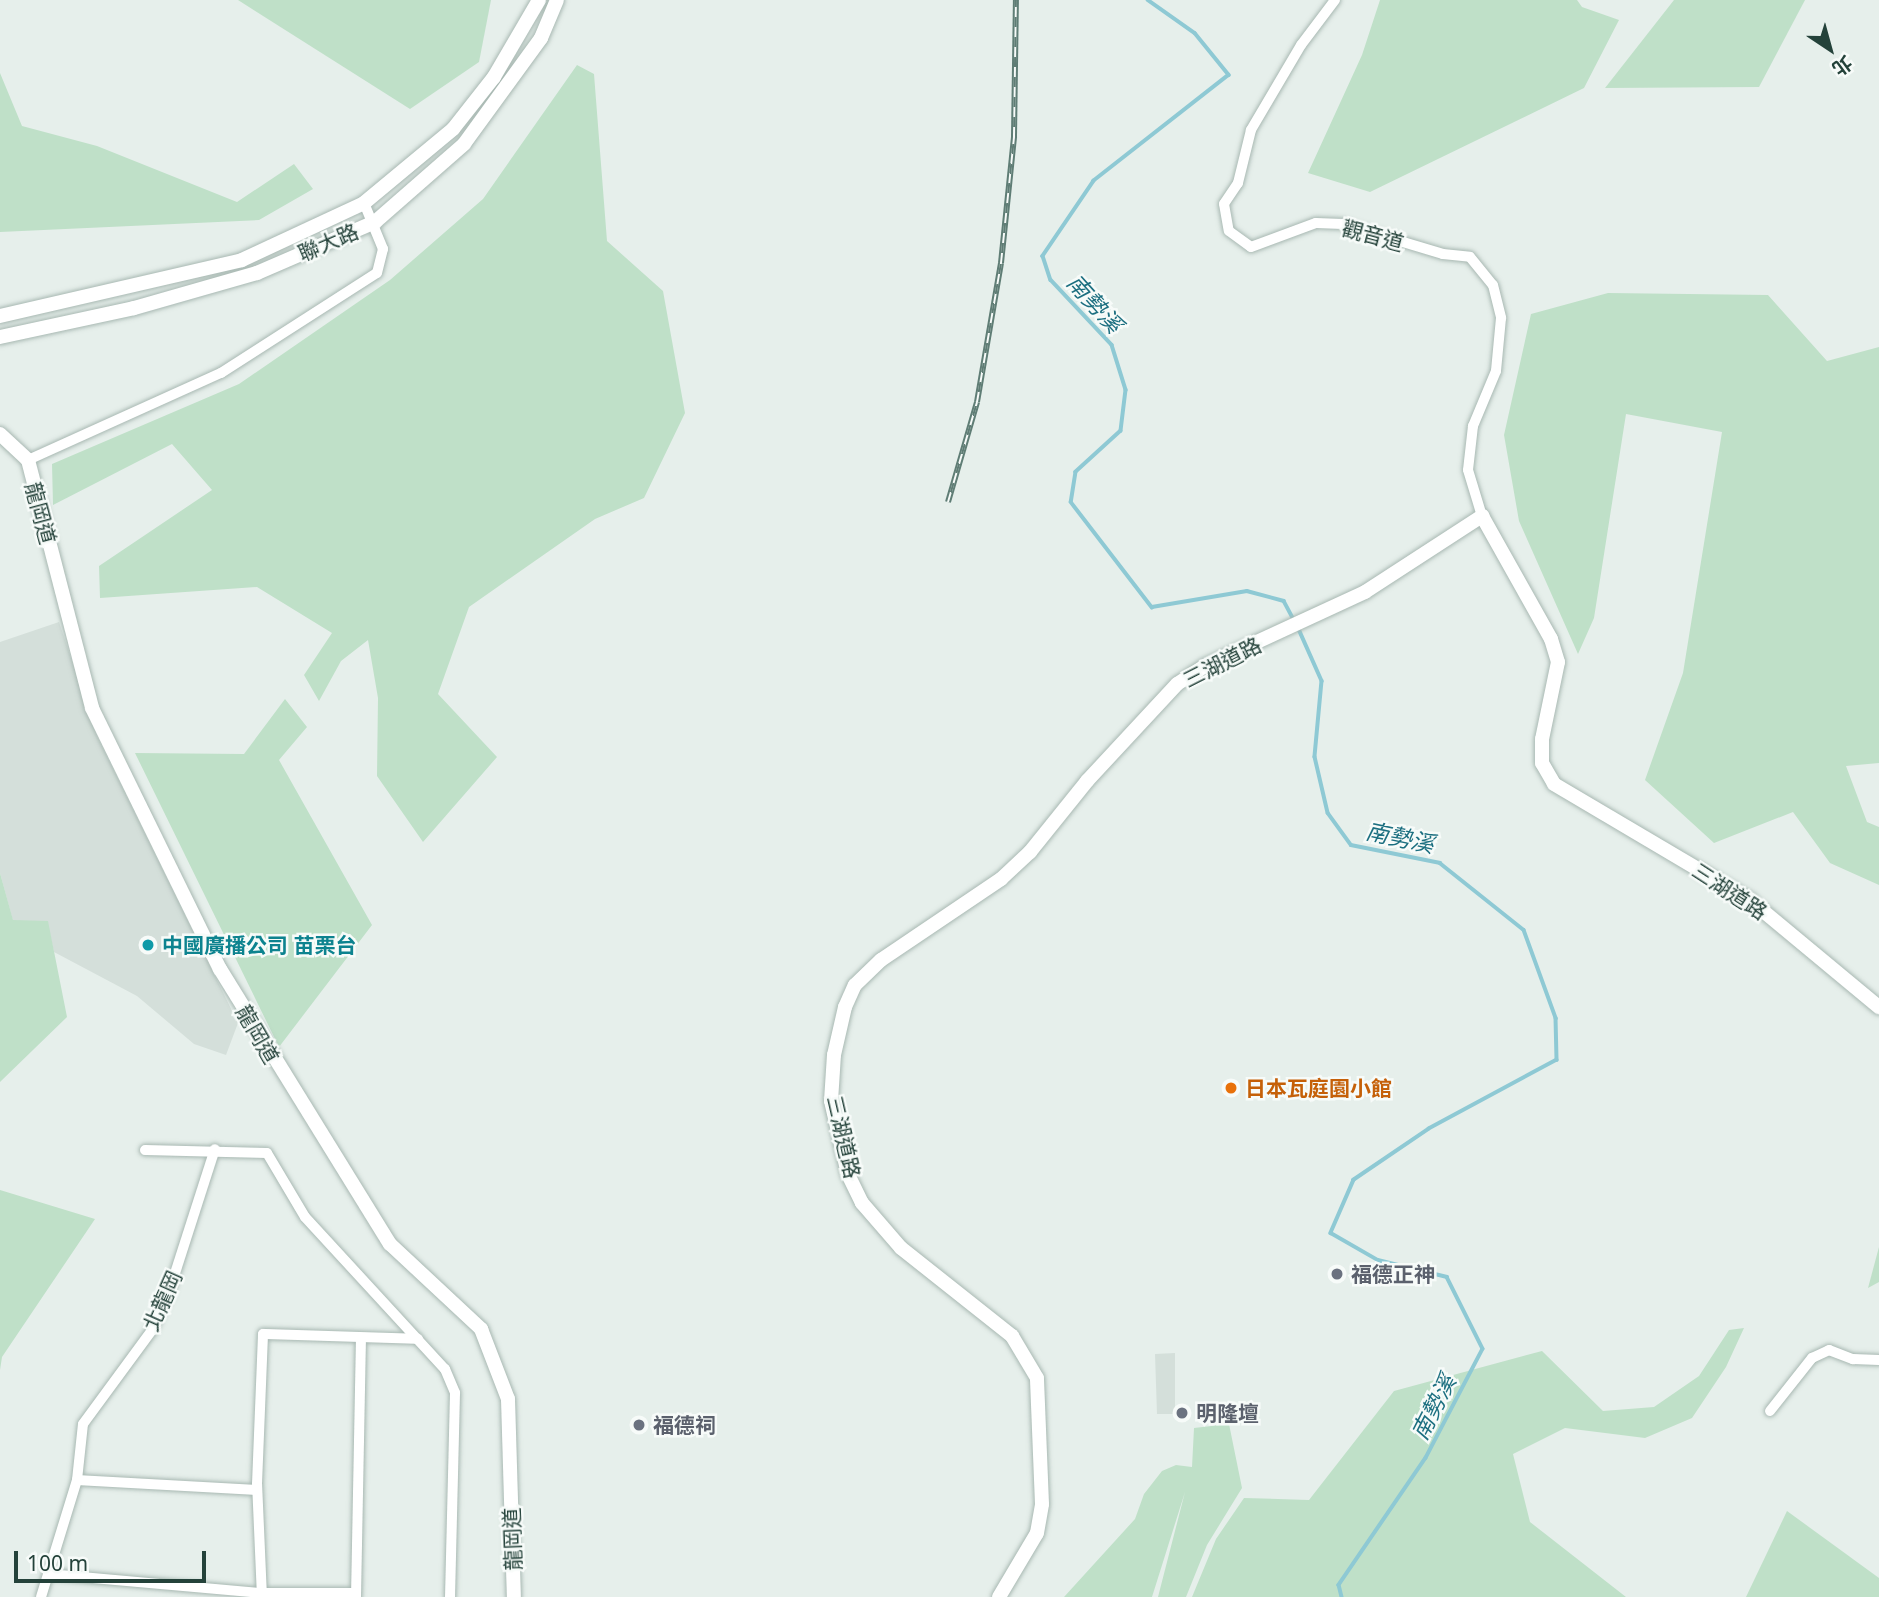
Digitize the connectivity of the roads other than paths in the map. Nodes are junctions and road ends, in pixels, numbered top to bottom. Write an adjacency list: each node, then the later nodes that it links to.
1 (539, 0): 4 (street, 聯大路)
2 (557, 0): 5 (street, 聯大路)
3 (1335, 0): 10 (street, 觀音道)
4 (364, 203): 5 (street); 6 (street, 聯大路)
5 (375, 222): 7 (street, 聯大路); 9 (street)
6 (0, 316)
7 (0, 337)
8 (5, 439): 9 (street, 龍岡道)
9 (28, 460): 25 (street, 龍岡道)
10 (1482, 516): 11 (street, 三湖道路); 26 (street, 三湖道路)
11 (1879, 1007)
12 (215, 1149): 13 (street); 15 (street); 18 (street, 北龍岡)
13 (145, 1150)
14 (361, 1339): 15 (street); 19 (street); 22 (street)
15 (418, 1339): 24 (street)
16 (1879, 1360): 17 (street)
17 (1770, 1411)
18 (77, 1480): 19 (street); 20 (street, 北龍岡)
19 (257, 1490): 21 (street)
20 (48, 1574): 21 (street); 23 (street, 北龍岡)
21 (262, 1595): 22 (street)
22 (356, 1595)
23 (41, 1597)
24 (450, 1597)
25 (514, 1597)
26 (999, 1597)

